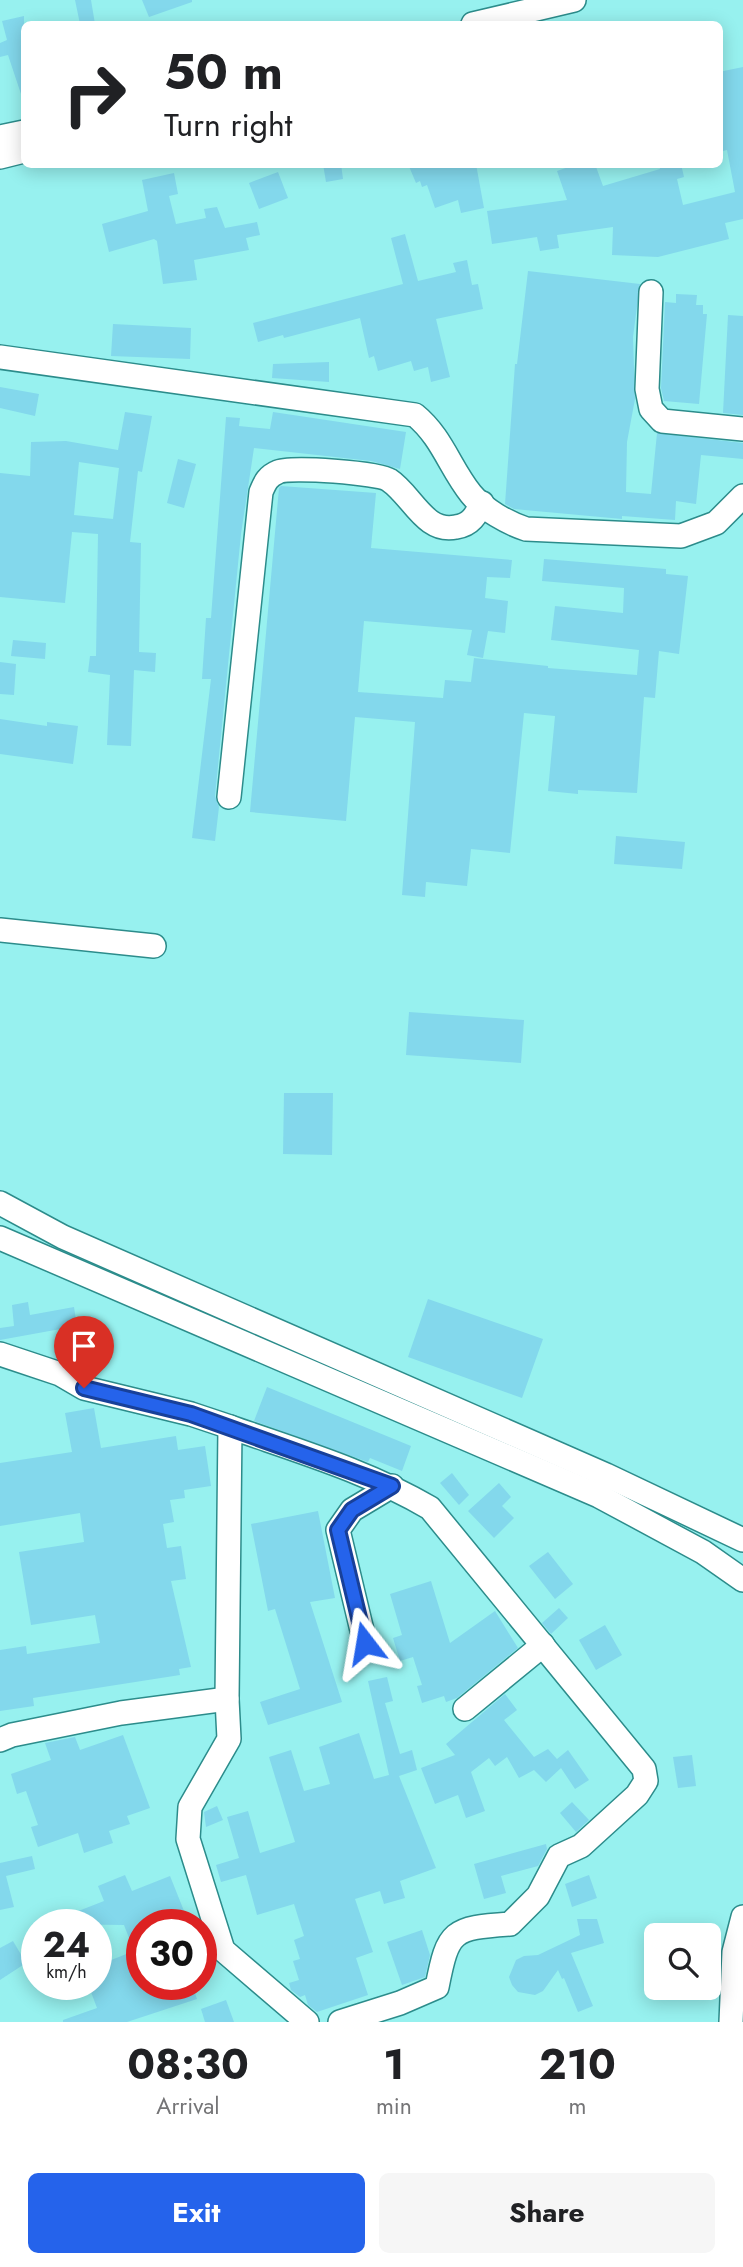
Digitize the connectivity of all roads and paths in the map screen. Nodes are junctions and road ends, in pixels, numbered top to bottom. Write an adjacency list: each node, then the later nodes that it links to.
1 (574, 0): 2 (street)
2 (486, 21)
3 (21, 133): 4 (street)
4 (0, 137)
5 (21, 152): 6 (street)
6 (0, 156)
7 (651, 292): 9 (street)
8 (0, 357): 11 (street)
9 (743, 429)
10 (743, 496): 11 (street)
11 (482, 503): 12 (street)
12 (229, 797)
13 (0, 929): 14 (street)
14 (154, 946)
15 (0, 1203): 20 (street)
16 (0, 1238): 21 (street)
17 (0, 1354): 18 (street)
18 (230, 1427): 19 (street); 24 (street)
19 (392, 1486): 22 (street); 23 (street)
20 (743, 1540)
21 (743, 1580)
22 (365, 1643)
23 (542, 1645): 25 (street); 29 (street)
24 (227, 1699): 26 (street); 28 (street)
25 (465, 1709)
26 (0, 1740)
27 (743, 1917): 30 (street)
28 (307, 2022)
29 (340, 2022)
30 (731, 2022)

